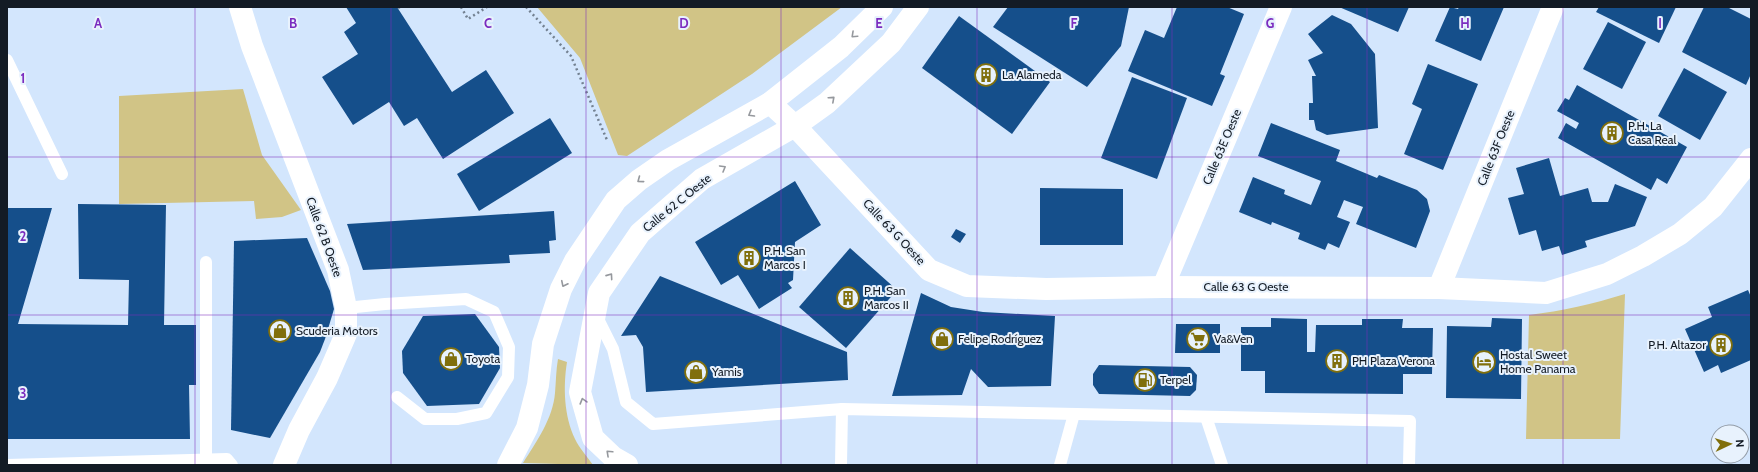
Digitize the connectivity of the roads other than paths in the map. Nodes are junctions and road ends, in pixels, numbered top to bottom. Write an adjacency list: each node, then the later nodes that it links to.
1 (240, 7): 14 (street, Calle 62 B Oeste)
2 (882, 7): 7 (street, one-way to 7)
3 (918, 7): 8 (street, Calle 62 C Oeste, one-way to 3)
4 (1281, 7): 12 (street, Calle 63E Oeste)
5 (1553, 7): 13 (street, Calle 63F Oeste)
6 (7, 60): 10 (lane)
7 (770, 103): 8 (street, Calle 63 G Oeste); 24 (street, one-way to 24)
8 (796, 126): 12 (street, Calle 63 G Oeste); 15 (street, Calle 62 C Oeste, one-way to 8)
9 (1751, 159): 13 (street, Calle 63 G Oeste)
10 (62, 174)
11 (206, 262): 20 (lane)
12 (1163, 287): 13 (street, Calle 63 G Oeste)
13 (1439, 288)
14 (346, 308): 16 (lane); 23 (street, Calle 62 B Oeste)
15 (595, 312): 17 (lane); 25 (street, Calle 62 C Oeste, one-way to 15)
16 (397, 396)
17 (842, 409): 18 (lane); 26 (lane)
18 (1074, 414): 19 (lane); 27 (lane)
19 (1206, 417): 28 (lane); 29 (lane)
20 (206, 460): 21 (lane); 22 (lane)
21 (7, 465)
22 (232, 465)
23 (284, 465)
24 (508, 465)
25 (627, 465)
26 (841, 465)
27 (1060, 465)
28 (1222, 465)
29 (1409, 465)

